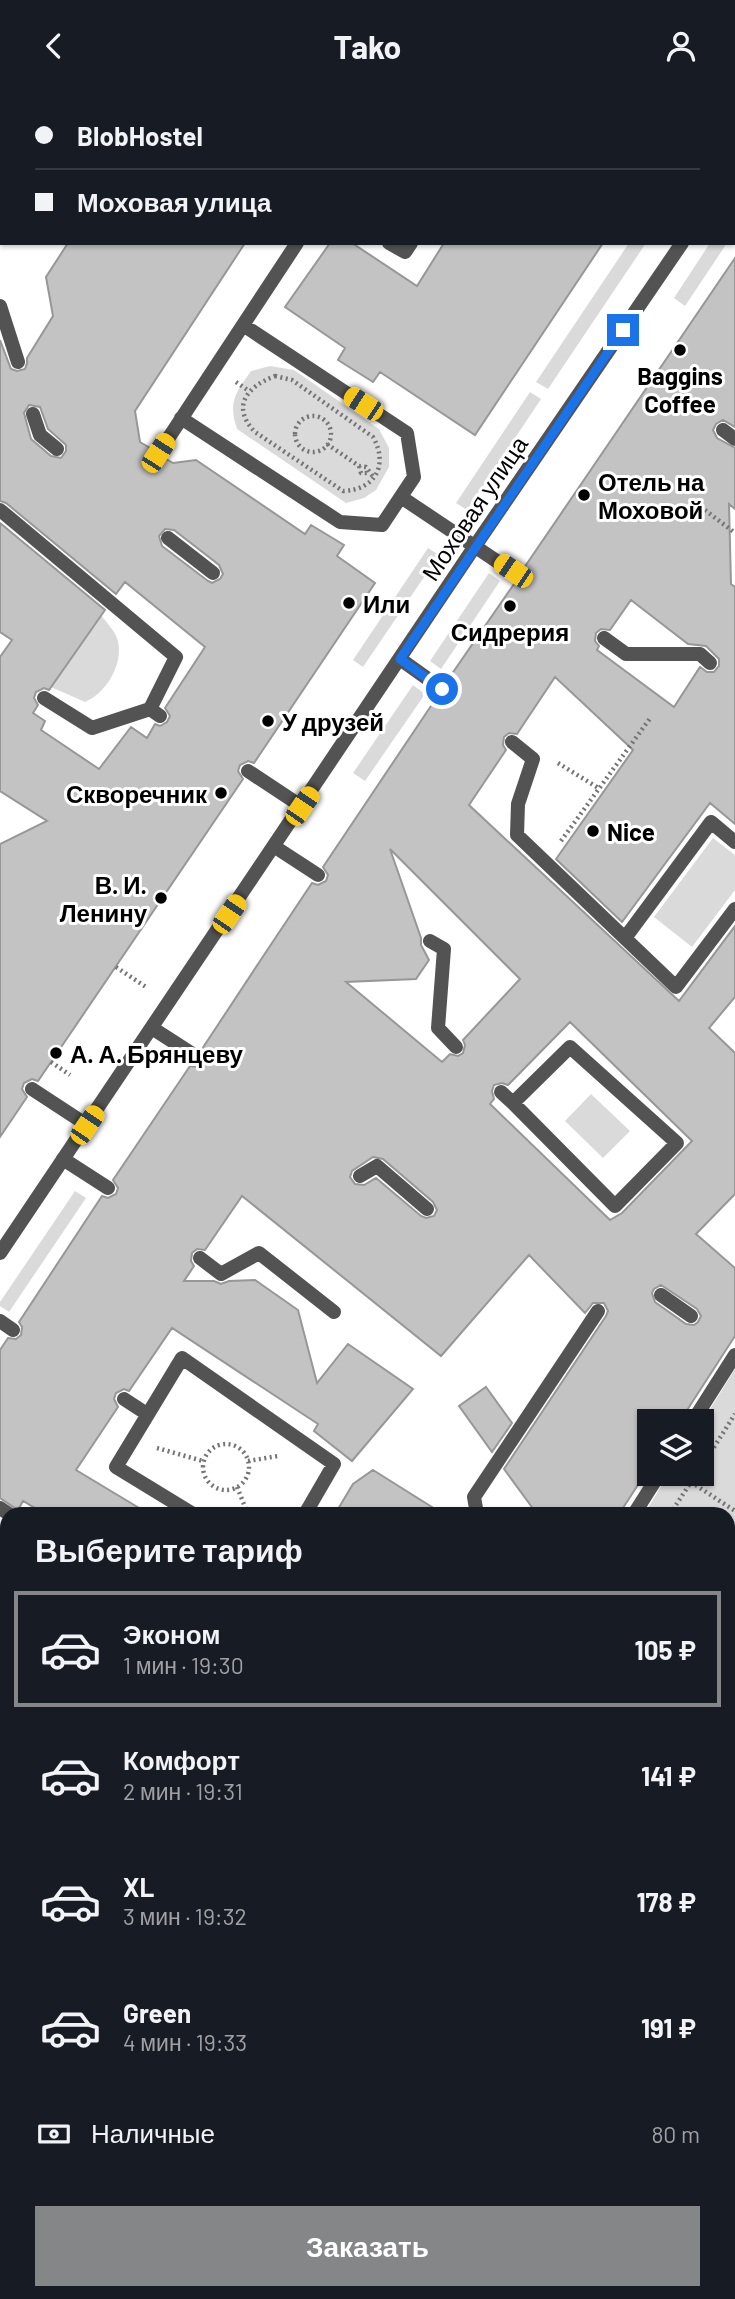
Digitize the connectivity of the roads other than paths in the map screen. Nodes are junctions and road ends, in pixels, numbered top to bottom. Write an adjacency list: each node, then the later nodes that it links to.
1 (297, 245): 6 (street)
2 (393, 245): 3 (street)
3 (410, 245)
4 (681, 245): 15 (street, Моховая улица)
5 (0, 306): 7 (street)
6 (243, 325): 9 (street); 12 (street)
7 (19, 362)
8 (33, 414): 10 (street)
9 (181, 418): 11 (street); 12 (street)
10 (57, 449)
11 (158, 453)
12 (401, 497): 15 (street)
13 (0, 510): 22 (street)
14 (168, 538): 16 (street)
15 (475, 546): 17 (street); 19 (street, Моховая улица)
16 (213, 573)
17 (519, 576)
18 (604, 638): 20 (street)
19 (400, 659): 21 (street); 25 (street, Моховая улица)
20 (710, 663)
21 (442, 689)
22 (44, 698)
23 (512, 742): 30 (street)
24 (248, 771): 25 (street)
25 (302, 806): 27 (street, Моховая улица)
26 (735, 842): 30 (street)
27 (275, 847): 28 (street); 32 (street, Моховая улица)
28 (318, 875)
29 (735, 909): 30 (street)
30 (625, 938)
31 (430, 941): 33 (street)
32 (152, 1028): 34 (street); 38 (street, Моховая улица)
33 (456, 1047)
34 (197, 1057)
35 (32, 1089): 38 (street)
36 (501, 1092): 37 (street)
37 (513, 1103): 37 (street)
38 (87, 1125): 39 (street, Моховая улица)
39 (64, 1159): 41 (street); 43 (street, Моховая улица)
40 (360, 1177): 42 (street)
41 (108, 1188)
42 (427, 1209)
43 (0, 1253)
44 (200, 1258): 47 (street)
45 (662, 1295): 48 (street)
46 (598, 1311): 58 (street)
47 (334, 1312)
48 (691, 1316)
49 (0, 1321): 50 (street)
50 (13, 1330)
51 (733, 1349): 53 (street)
52 (124, 1399): 54 (street)
53 (700, 1409)
54 (147, 1414): 56 (street); 57 (street)
55 (652, 1486): 59 (street)
56 (182, 1507)
57 (309, 1507)
58 (476, 1507)
59 (638, 1507)

